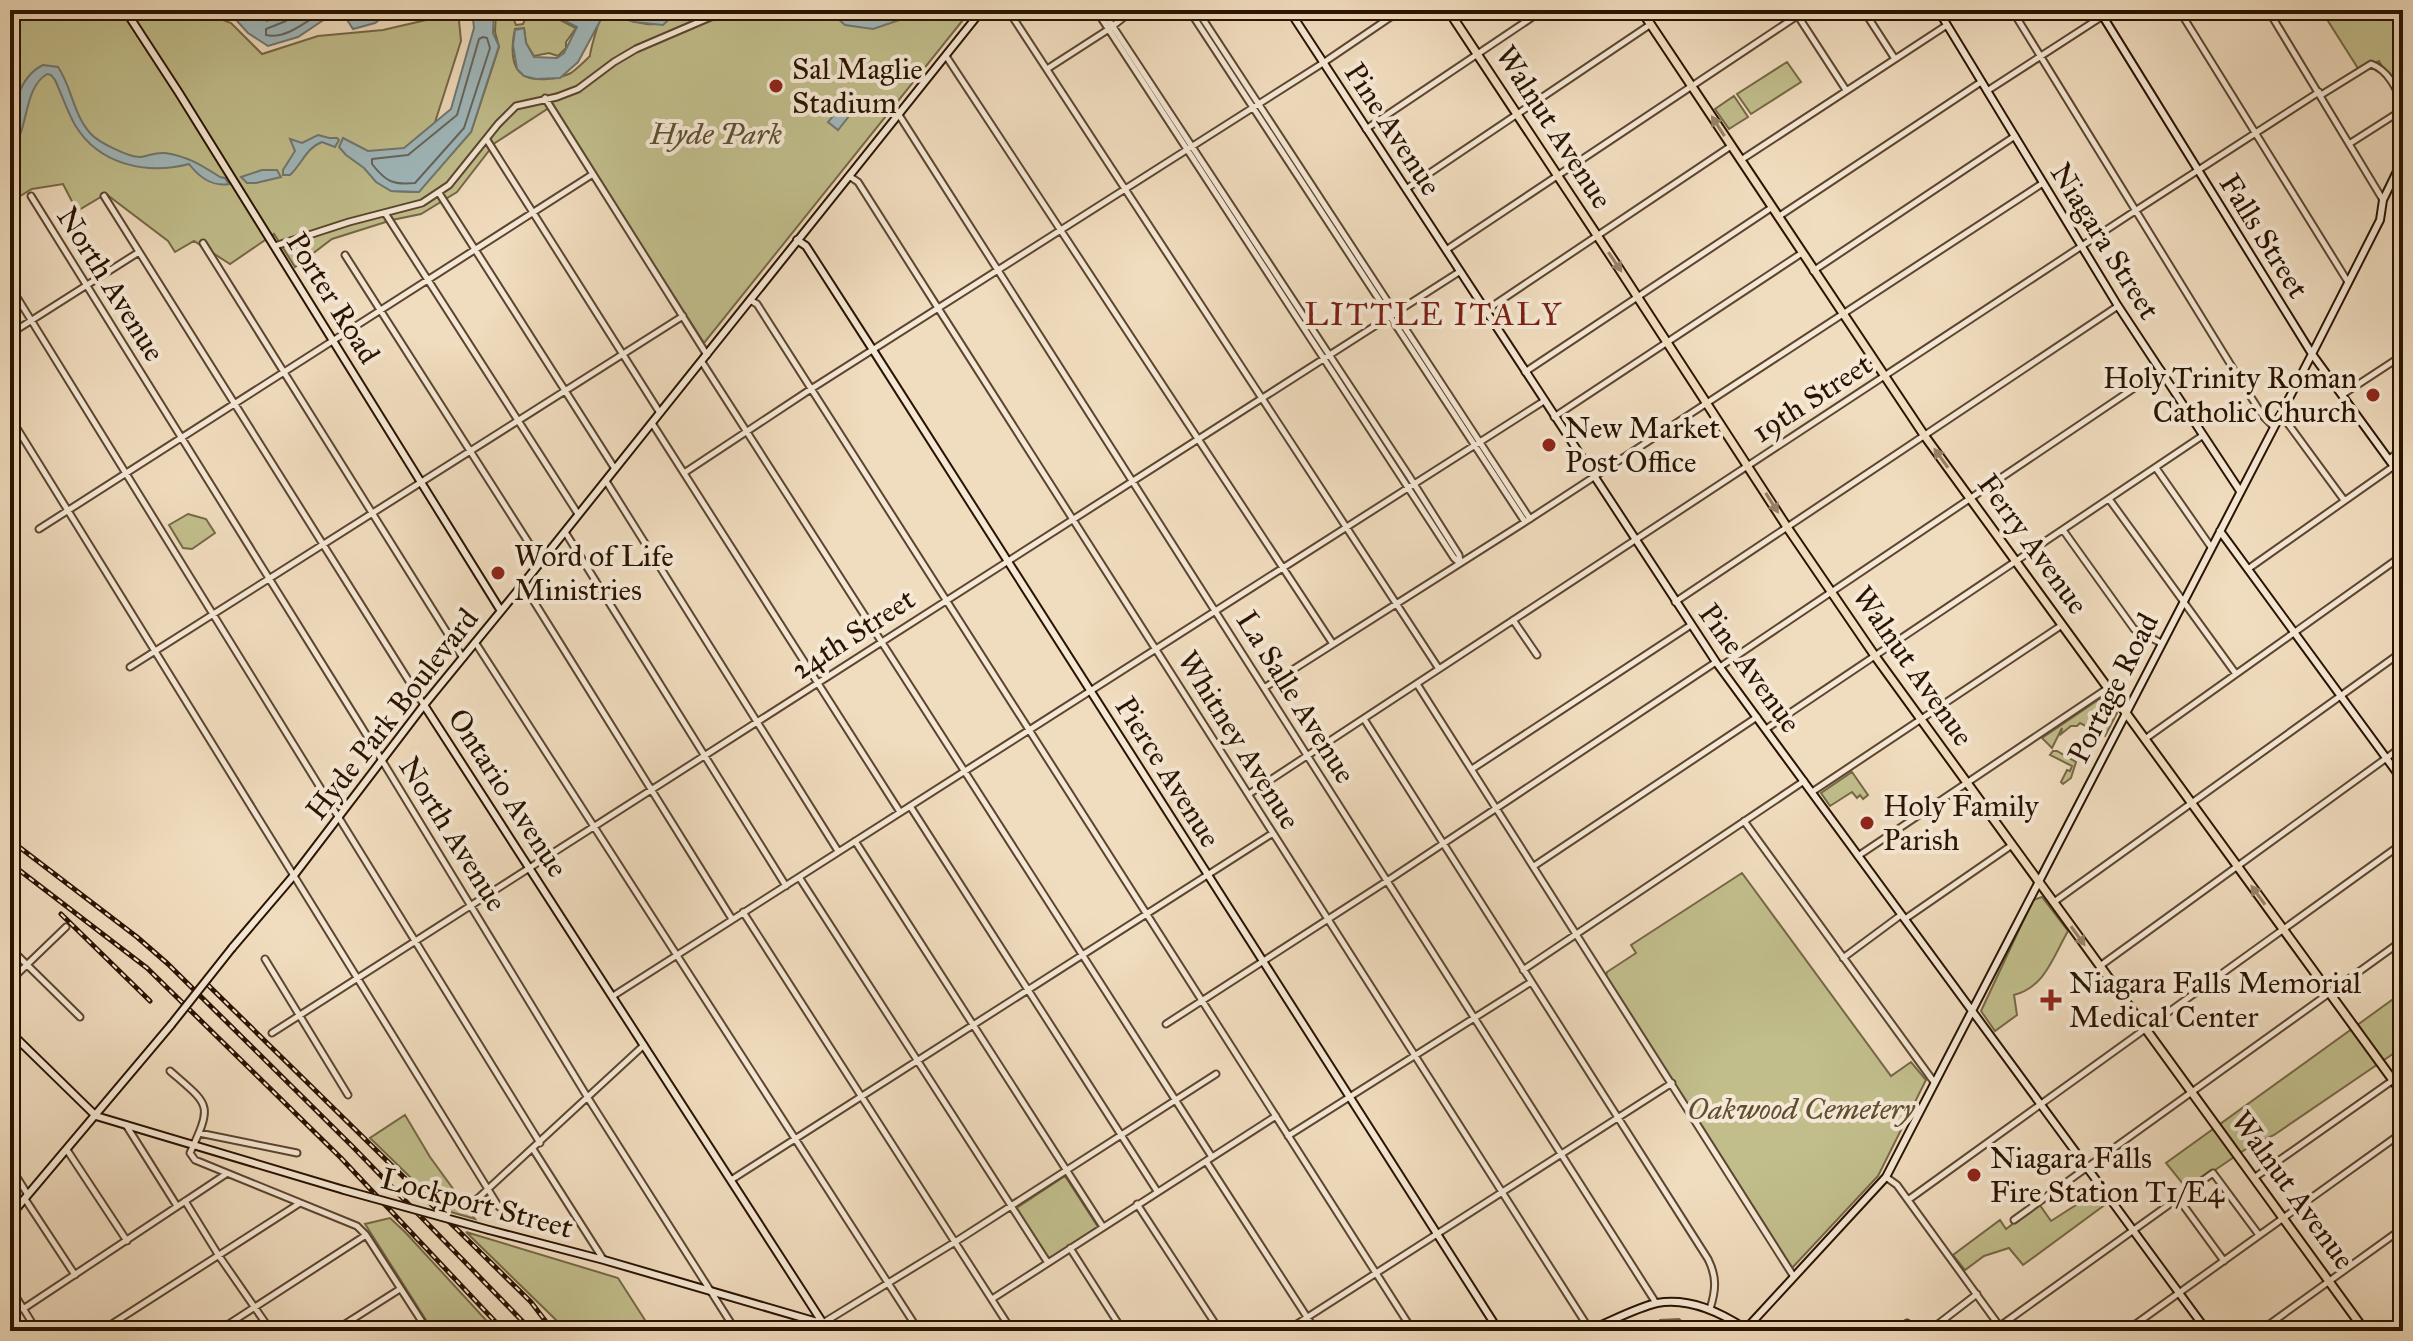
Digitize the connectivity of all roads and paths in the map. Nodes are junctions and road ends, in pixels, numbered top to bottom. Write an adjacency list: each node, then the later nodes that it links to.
1 (125, 10): 72 (street, Porter Road)
2 (727, 10): 38 (street)
3 (982, 10): 28 (street, Hyde Park Boulevard)
4 (1008, 10): 32 (street)
5 (1096, 10): 26 (street)
6 (1102, 10): 26 (street)
7 (1133, 10): 26 (street)
8 (1189, 10): 40 (street)
9 (1197, 10): 40 (street)
10 (1289, 10): 31 (street, Pine Avenue)
11 (1401, 10): 31 (street)
12 (1448, 10): 27 (main road, Walnut Avenue)
13 (1543, 10): 27 (street)
14 (1641, 10): 24 (main road, Ferry Avenue)
15 (1806, 10): 22 (street)
16 (1938, 10): 25 (street, Niagara Street)
17 (2012, 10): 29 (street)
18 (2112, 10): 23 (street)
19 (2179, 10): 44 (street)
20 (2268, 10): 37 (street)
21 (1864, 11): 30 (street)
22 (1796, 13): 34 (street); 35 (street)
23 (2101, 13): 29 (street); 52 (street, Falls Street)
24 (1651, 24): 34 (main road, Ferry Avenue); 41 (street)
25 (1947, 25): 30 (street); 33 (street, Niagara Street)
26 (1111, 27): 32 (street); 49 (street)
27 (1477, 54): 41 (main road, Walnut Avenue); 43 (street)
28 (946, 56): 42 (street, Hyde Park Boulevard); 68 (street)
29 (2040, 57): 36 (street); 64 (street)
30 (1895, 59): 35 (street)
31 (1323, 63): 40 (street); 43 (street, Pine Avenue)
32 (1047, 69): 57 (street)
33 (1981, 82): 36 (street, Niagara Street); 67 (street)
34 (1692, 86): 48 (main road, Ferry Avenue, one-way to 34); 54 (street)
35 (1846, 90): 51 (street)
36 (1987, 91): 45 (street, Niagara Street)
37 (2320, 93): 39 (street, 19th Street); 44 (street, 19th Street); 47 (street)
38 (545, 98): 46 (street); 53 (street)
39 (2403, 104): 47 (street)
40 (1255, 105): 49 (street); 92 (street)
41 (1517, 114): 54 (main road, Walnut Avenue); 58 (street)
42 (899, 115): 55 (street, Hyde Park Boulevard); 79 (street, La Salle Avenue)
43 (1366, 129): 58 (street, Pine Avenue)
44 (2255, 134): 52 (street, 19th Street); 83 (street)
45 (2015, 136): 56 (street, Niagara Street); 80 (street)
46 (487, 140): 59 (street); 66 (street)
47 (2349, 144): 62 (street)
48 (1731, 146): 51 (main road, Ferry Avenue); 69 (street)
49 (1189, 147): 57 (street); 103 (street)
50 (2403, 159): 62 (street, Portage Road)
51 (1741, 160): 63 (main road, Ferry Avenue)
52 (2198, 171): 64 (street, 19th Street); 101 (street, Falls Street)
53 (593, 174): 66 (street); 94 (street)
54 (1557, 175): 69 (main road, Walnut Avenue); 75 (street)
55 (849, 176): 70 (street, Hyde Park Boulevard); 89 (street, Whitney Avenue)
56 (2043, 183): 73 (street, Niagara Street); 93 (street)
57 (1125, 188): 68 (street); 112 (street)
58 (1406, 189): 75 (street, Pine Avenue)
59 (439, 193): 65 (street); 74 (street)
60 (31, 196): 84 (street, North Avenue)
61 (104, 196): 76 (street, Ontario Avenue)
62 (2383, 200): 83 (street, Portage Road)
63 (1771, 208): 67 (main road, Ferry Avenue); 86 (street)
64 (2135, 211): 73 (street, 19th Street); 122 (street)
65 (385, 213): 72 (street); 82 (street)
66 (533, 213): 74 (street); 100 (street)
67 (1777, 217): 77 (main road, Ferry Avenue)
68 (1061, 229): 79 (street); 127 (street)
69 (1597, 236): 86 (main road, Walnut Avenue, one-way to 86); 91 (street)
70 (797, 240): 87 (street, Hyde Park Boulevard); 99 (street, Pierce Avenue)
71 (203, 243): 106 (street)
72 (275, 246): 97 (street, Porter Road)
73 (2082, 247): 88 (street, Niagara Street); 108 (street, 19th Street)
74 (475, 250): 82 (street); 110 (street)
75 (1445, 251): 81 (street, Pine Avenue)
76 (139, 252): 84 (street); 115 (street, Ontario Avenue)
77 (1802, 253): 80 (main road, Ferry Avenue); 98 (street)
78 (345, 255): 90 (street)
79 (998, 270): 89 (street); 141 (street, La Salle Avenue)
80 (1813, 271): 93 (main road, Ferry Avenue)
81 (1459, 272): 91 (street, Pine Avenue); 92 (street, 24th Street)
82 (428, 280): 90 (street); 120 (street)
83 (2348, 282): 101 (street, Portage Road)
84 (85, 285): 95 (street); 126 (street, North Avenue)
85 (10, 286): 95 (street)
86 (1637, 297): 98 (main road, Walnut Avenue); 107 (street)
87 (750, 300): 104 (street, Hyde Park Boulevard); 109 (street)
88 (2118, 306): 105 (street, Niagara Street); 124 (street)
89 (938, 308): 99 (street); 151 (street, Whitney Avenue)
90 (380, 311): 97 (street); 130 (street)
91 (1485, 311): 107 (street, Pine Avenue)
92 (1392, 314): 103 (street, 24th Street); 128 (street)
93 (1842, 314): 108 (main road, Ferry Avenue); 114 (street)
94 (683, 316): 100 (street); 104 (street)
95 (32, 320): 96 (street); 136 (street)
96 (10, 334)
97 (334, 340): 106 (street); 142 (street, Porter Road)
98 (1667, 342): 114 (main road, Walnut Avenue); 119 (street)
99 (873, 350): 109 (street); 163 (street, Pierce Avenue)
100 (623, 354): 110 (street); 116 (street)
101 (2312, 354): 111 (street, Falls Street); 117 (street, Portage Road)
102 (2403, 355): 111 (street)
103 (1326, 356): 112 (street, 24th Street); 143 (street)
104 (705, 358): 116 (street, Hyde Park Boulevard); 123 (street)
105 (2161, 370): 125 (street, Niagara Street); 145 (street)
106 (284, 372): 115 (street); 149 (street)
107 (1525, 372): 113 (street, Pine Avenue)
108 (1884, 377): 124 (main road, Ferry Avenue); 132 (street, 19th Street)
109 (811, 389): 123 (street); 172 (street)
110 (565, 391): 120 (street); 135 (street)
111 (2342, 395): 131 (street, Falls Street)
112 (1261, 397): 127 (street, 24th Street); 153 (street)
113 (1544, 401): 119 (street, Pine Avenue); 128 (street)
114 (1706, 403): 132 (main road, Walnut Avenue); 138 (street)
115 (234, 404): 126 (street); 160 (street, Ontario Avenue)
116 (660, 413): 121 (street, Hyde Park Boulevard)
117 (2279, 416): 122 (street, Portage Road); 147 (street)
118 (10, 417): 148 (street)
119 (1554, 417): 138 (street, Pine Avenue)
120 (518, 421): 130 (street); 150 (street)
121 (652, 423): 135 (street, Hyde Park Boulevard); 137 (street)
122 (2273, 426): 144 (street, Portage Road)
123 (747, 431): 137 (street); 183 (street)
124 (1924, 435): 145 (main road, Ferry Avenue, one-way to 124); 154 (street)
125 (2202, 436): 134 (street); 144 (street, Niagara Street)
126 (181, 438): 136 (street); 169 (street, North Avenue)
127 (1198, 438): 141 (street, 24th Street); 167 (street)
128 (1477, 443): 143 (street); 152 (street)
129 (2403, 449): 131 (street)
130 (470, 451): 142 (street); 164 (street)
131 (2389, 459): 133 (street, Falls Street)
132 (1749, 466): 154 (main road, Walnut Avenue, one-way to 154); 159 (street, 19th Street)
133 (2394, 466): 139 (street, Falls Street); 147 (street)
134 (2156, 468): 146 (street); 161 (street)
135 (615, 469): 140 (street, Hyde Park Boulevard)
136 (127, 473): 148 (street); 178 (street)
137 (684, 473): 197 (street)
138 (1593, 477): 152 (street); 159 (street, Pine Avenue)
139 (2403, 479)
140 (606, 481): 150 (street, Hyde Park Boulevard); 208 (street)
141 (1132, 481): 151 (street, 24th Street); 177 (street, La Salle Avenue)
142 (422, 482): 149 (street); 176 (street, Porter Road)
143 (1411, 485): 153 (street); 166 (street)
144 (2240, 491): 157 (street, Portage Road)
145 (1970, 499): 165 (main road, Ferry Avenue); 171 (street)
146 (2109, 499): 156 (street); 174 (street)
147 (2344, 500): 168 (street)
148 (68, 510): 155 (street); 188 (street)
149 (372, 513): 160 (street); 192 (street)
150 (578, 514): 158 (street, Hyde Park Boulevard)
151 (1073, 519): 163 (street, 24th Street); 187 (street, Whitney Avenue)
152 (1527, 520): 166 (street)
153 (1346, 527): 167 (street); 175 (street)
154 (1787, 527): 171 (main road, Walnut Avenue); 173 (street)
155 (39, 529)
156 (2063, 530): 165 (street); 185 (street)
157 (2220, 531): 161 (street, Portage Road); 168 (street)
158 (565, 532): 164 (street, Hyde Park Boulevard); 213 (street)
159 (1635, 541): 173 (street, Pine Avenue); 179 (street, 19th Street)
160 (323, 545): 169 (street); 203 (street, Ontario Avenue)
161 (2211, 547): 174 (street, Portage Road)
162 (2403, 555): 182 (street)
163 (1008, 560): 172 (street, 24th Street); 201 (street, Pierce Avenue)
164 (541, 562): 170 (street, Hyde Park Boulevard)
165 (2016, 562): 181 (main road, Ferry Avenue); 191 (street)
166 (1460, 563): 175 (street)
167 (1283, 567): 177 (street); 186 (street)
168 (2248, 569): 182 (street)
169 (269, 579): 178 (street); 216 (street, North Avenue)
170 (523, 584): 176 (street, Hyde Park Boulevard); 222 (street)
171 (1831, 592): 191 (main road, Walnut Avenue); 193 (street)
172 (946, 600): 183 (street, 24th Street); 210 (street)
173 (1675, 602): 180 (street, Pine Avenue)
174 (2183, 602): 185 (street, Portage Road); 196 (street)
175 (1397, 604): 186 (street); 195 (street)
176 (501, 611): 184 (street, Hyde Park Boulevard)
177 (1215, 611): 187 (street); 199 (street, La Salle Avenue)
178 (214, 614): 188 (street); 229 (street)
179 (1513, 620): 190 (street); 195 (street, 19th Street)
180 (1691, 625): 193 (street, Pine Avenue); 217 (street)
181 (2062, 625): 200 (main road, Ferry Avenue); 207 (street)
182 (2295, 633): 196 (street); 202 (street)
183 (882, 641): 197 (street, 24th Street); 218 (street)
184 (475, 642): 192 (street, Hyde Park Boulevard); 231 (street)
185 (2161, 643): 204 (street, Portage Road)
186 (1333, 644): 199 (street)
187 (1155, 648): 201 (street); 224 (street, Whitney Avenue)
188 (156, 651): 194 (street); 242 (street)
189 (2403, 651): 202 (street)
190 (1537, 655)
191 (1875, 656): 207 (main road, Walnut Avenue); 209 (street)
192 (463, 658): 203 (street, Hyde Park Boulevard)
193 (1718, 664): 205 (street, Pine Avenue); 227 (street)
194 (130, 667)
195 (1439, 669): 198 (street, 19th Street)
196 (2236, 674): 211 (street)
197 (817, 683): 208 (street, 24th Street); 228 (street)
198 (1417, 684): 206 (street, 19th Street); 217 (street)
199 (1264, 688): 214 (street, La Salle Avenue)
200 (2108, 688): 204 (main road, Ferry Avenue); 221 (street)
201 (1090, 690): 210 (street); 243 (street, Pierce Avenue)
202 (2341, 696): 215 (street); 225 (street)
203 (424, 705): 216 (street, Hyde Park Boulevard); 241 (street, Ontario Avenue)
204 (2126, 712): 211 (main road, Ferry Avenue); 245 (street, Portage Road)
205 (1757, 717): 209 (street, Pine Avenue); 239 (street)
206 (1364, 719): 214 (street, 19th Street); 235 (street)
207 (1921, 719): 221 (main road, Walnut Avenue); 223 (street)
208 (758, 721): 213 (street, 24th Street); 237 (street)
209 (1766, 729): 219 (street, Pine Avenue)
210 (1029, 730): 218 (street); 251 (street)
211 (2145, 739): 225 (main road, Ferry Avenue)
212 (2403, 746): 215 (street)
213 (705, 755): 222 (street, 24th Street); 247 (street)
214 (1307, 756): 224 (street, 19th Street); 246 (street, La Salle Avenue)
215 (2386, 758): 220 (street); 240 (street)
216 (381, 759): 229 (street, Hyde Park Boulevard); 249 (street, North Avenue)
217 (1472, 769): 227 (street)
218 (965, 771): 226 (street); 262 (street)
219 (1804, 781): 223 (street, Pine Avenue); 230 (street)
220 (2403, 781)
221 (1966, 782): 236 (main road, Walnut Avenue); 238 (street)
222 (651, 789): 231 (street, 24th Street); 253 (street)
223 (1812, 792): 238 (street, Pine Avenue)
224 (1249, 794): 232 (street, Whitney Avenue)
225 (2191, 803): 240 (main road, Ferry Avenue); 248 (street)
226 (910, 806): 228 (street); 272 (street)
227 (1497, 808): 235 (street); 239 (street)
228 (900, 812): 233 (street)
229 (339, 816): 242 (street, Hyde Park Boulevard); 258 (street)
230 (1744, 821): 257 (street); 263 (street)
231 (594, 826): 241 (street, 24th Street); 261 (street)
232 (1273, 833): 243 (street); 254 (street, Whitney Avenue)
233 (855, 841): 237 (street); 281 (street)
234 (2403, 843): 256 (street)
235 (1443, 844): 246 (street); 268 (street)
236 (2012, 845): 245 (main road, Walnut Avenue); 252 (street)
237 (838, 851): 244 (street)
238 (1858, 856): 252 (street, Pine Avenue)
239 (1534, 866): 257 (street)
240 (2238, 866): 256 (main road, Ferry Avenue, one-way to 240); 267 (street)
241 (530, 868): 249 (street, 24th Street); 274 (street, Ontario Avenue)
242 (295, 874): 269 (street); 304 (street, Hyde Park Boulevard, bridge)
243 (1208, 875): 251 (street); 265 (street, Pierce Avenue)
244 (799, 877): 247 (street); 289 (street)
245 (2038, 880): 248 (main road, Walnut Avenue); 276 (street, Portage Road)
246 (1387, 881): 254 (street); 279 (street, La Salle Avenue)
247 (786, 886): 250 (street)
248 (2054, 902): 267 (main road, Walnut Avenue, one-way to 267)
249 (471, 905): 258 (street, 24th Street); 300 (street, North Avenue)
250 (743, 912): 253 (street); 301 (street)
251 (1145, 914): 262 (street); 275 (street)
252 (1903, 917): 263 (street); 276 (street, Pine Avenue)
253 (732, 919): 261 (street)
254 (1328, 919): 265 (street); 288 (street, Whitney Avenue)
255 (66, 927): 266 (street)
256 (2283, 929): 273 (main road, Ferry Avenue); 282 (street)
257 (1576, 933): 268 (street); 295 (street)
258 (416, 940): 269 (street, 24th Street); 313 (street)
259 (2403, 940): 273 (street)
260 (10, 948): 266 (street)
261 (677, 955): 274 (street); 312 (street)
262 (1083, 956): 272 (street); 302 (street)
263 (1843, 958): 294 (street)
264 (265, 959): 277 (street)
265 (1262, 961): 275 (street); 299 (street, Pierce Avenue)
266 (26, 965): 270 (street); 278 (street)
267 (2100, 966): 282 (main road, Walnut Avenue)
268 (1523, 970): 271 (street)
269 (358, 978): 277 (street, 24th Street); 328 (street)
270 (10, 981)
271 (1531, 982): 279 (street); 306 (street)
272 (1028, 991): 281 (street); 310 (street)
273 (2330, 993): 293 (main road, Ferry Avenue); 296 (street)
274 (613, 996): 286 (street, Ontario Avenue)
275 (1202, 1000): 280 (street); 305 (street)
276 (1972, 1010): 294 (street, Portage Road); 303 (street, Pine Avenue)
277 (299, 1016): 284 (street, 24th Street); 298 (street)
278 (80, 1017)
279 (1474, 1018): 288 (street); 318 (street, La Salle Avenue)
280 (1166, 1024)
281 (973, 1025): 289 (street); 323 (street)
282 (2145, 1028): 296 (main road, Walnut Avenue); 303 (street)
283 (10, 1032): 285 (street)
284 (272, 1033)
285 (20, 1043): 287 (street); 304 (street)
286 (645, 1045): 300 (street); 327 (street, Ontario Avenue)
287 (10, 1050)
288 (1415, 1055): 299 (street); 330 (street, Whitney Avenue)
289 (918, 1061): 301 (street); 340 (street)
290 (170, 1071): 309 (street)
291 (2403, 1073): 293 (street)
292 (1216, 1074): 302 (street)
293 (2393, 1080): 297 (main road, Ferry Avenue); 326 (street)
294 (1934, 1082): 325 (street, Portage Road)
295 (1672, 1083): 306 (street); 359 (street)
296 (2191, 1092): 322 (street); 326 (main road, Walnut Avenue)
297 (2403, 1094)
298 (348, 1095)
299 (1350, 1097): 311 (street); 347 (street, Pierce Avenue)
300 (588, 1098): 313 (street); 364 (street, North Avenue)
301 (862, 1098): 312 (street); 351 (street)
302 (1176, 1100): 310 (street); 319 (street)
303 (2041, 1104): 322 (street, Pine Avenue); 333 (street)
304 (96, 1116): 307 (street, Lockport Street); 316 (street, Hyde Park Boulevard)
305 (1276, 1116): 311 (street); 319 (street)
306 (1618, 1118): 318 (street); 371 (street)
307 (126, 1125): 314 (street, Lockport Street); 338 (street)
308 (2403, 1132): 342 (street)
309 (199, 1133): 314 (street); 317 (street)
310 (1121, 1135): 323 (street); 329 (street)
311 (1288, 1136): 357 (street)
312 (796, 1139): 327 (street); 361 (street)
313 (540, 1143): 315 (street)
314 (194, 1145): 324 (street); 354 (street, Lockport Street, bridge)
315 (533, 1149): 328 (street); 354 (street)
316 (67, 1150): 331 (street, Hyde Park Boulevard); 350 (street)
317 (297, 1153)
318 (1562, 1155): 330 (street); 368 (street, La Salle Avenue)
319 (1212, 1157): 320 (street)
320 (1206, 1161): 329 (street); 372 (street)
321 (10, 1166): 331 (street)
322 (2087, 1167): 343 (street); 346 (street, Pine Avenue)
323 (1067, 1170): 340 (street); 344 (street)
324 (227, 1174): 334 (street); 336 (street)
325 (1886, 1177): 333 (street); 359 (street, Portage Road)
326 (2254, 1178): 342 (main road, Walnut Avenue)
327 (731, 1180): 374 (street, Ontario Avenue)
328 (488, 1190): 335 (street); 339 (street)
329 (1157, 1191): 337 (street)
330 (1502, 1192): 347 (street); 378 (street, Whitney Avenue)
331 (26, 1197): 341 (street, Hyde Park Boulevard); 358 (street)
332 (2178, 1198): 346 (street); 349 (street); 355 (street)
333 (1908, 1200): 365 (street)
334 (185, 1201): 338 (street); 353 (street)
335 (475, 1201)
336 (301, 1203): 348 (street); 353 (street)
337 (1137, 1204): 344 (street); 393 (street)
338 (177, 1206): 350 (street)
339 (499, 1207)
340 (1011, 1207): 351 (street); 356 (street)
341 (10, 1216)
342 (2283, 1218): 349 (street); 360 (main road, Walnut Avenue)
343 (2014, 1220)
344 (1103, 1227): 352 (street)
345 (2403, 1228): 360 (street)
346 (2133, 1230): 366 (street, Pine Avenue); 377 (street)
347 (1437, 1234): 357 (street); 397 (street, Pierce Avenue)
348 (366, 1235): 363 (street); 369 (street)
349 (2259, 1235): 355 (street)
350 (127, 1241): 358 (street)
351 (955, 1242): 361 (street); 367 (street)
352 (1070, 1248): 356 (street); 392 (street)
353 (219, 1256): 369 (street); 381 (street)
354 (604, 1260): 364 (street, Lockport Street)
355 (2224, 1261): 366 (street)
356 (1048, 1263): 367 (street)
357 (1375, 1273): 372 (street); 396 (street)
358 (75, 1275): 370 (street)
359 (1794, 1277): 379 (street, Portage Road)
360 (2329, 1281): 402 (street); 403 (main road, Walnut Avenue)
361 (889, 1284): 374 (street); 390 (street)
362 (10, 1287): 370 (street)
363 (400, 1289): 373 (street); 386 (street)
364 (712, 1292): 374 (street, Lockport Street); 387 (street, North Avenue)
365 (1977, 1294): 377 (street); 399 (street)
366 (2179, 1294): 400 (street); 401 (street, Pine Avenue)
367 (992, 1299): 391 (street)
368 (1656, 1303): 371 (street); 378 (street)
369 (255, 1307): 382 (street); 383 (street)
370 (23, 1309): 380 (street)
371 (1710, 1309): 379 (street)
372 (1307, 1317): 394 (street); 395 (street)
373 (351, 1320): 384 (street); 385 (street)
374 (823, 1323): 388 (street, Ontario Avenue); 389 (street, Lockport Street)
375 (1907, 1323): 398 (street)
376 (2403, 1324): 404 (street)
377 (2002, 1328)
378 (1588, 1330)
379 (1746, 1330)
380 (37, 1331)
381 (101, 1331)
382 (218, 1331)
383 (271, 1331)
384 (334, 1331)
385 (358, 1331)
386 (428, 1331)
387 (736, 1331)
388 (828, 1331)
389 (848, 1331)
390 (919, 1331)
391 (1012, 1331)
392 (1123, 1331)
393 (1220, 1331)
394 (1286, 1331)
395 (1316, 1331)
396 (1413, 1331)
397 (1499, 1331)
398 (1913, 1331)
399 (1929, 1331)
400 (2126, 1331)
401 (2207, 1331)
402 (2260, 1331)
403 (2365, 1331)
404 (2394, 1331)

